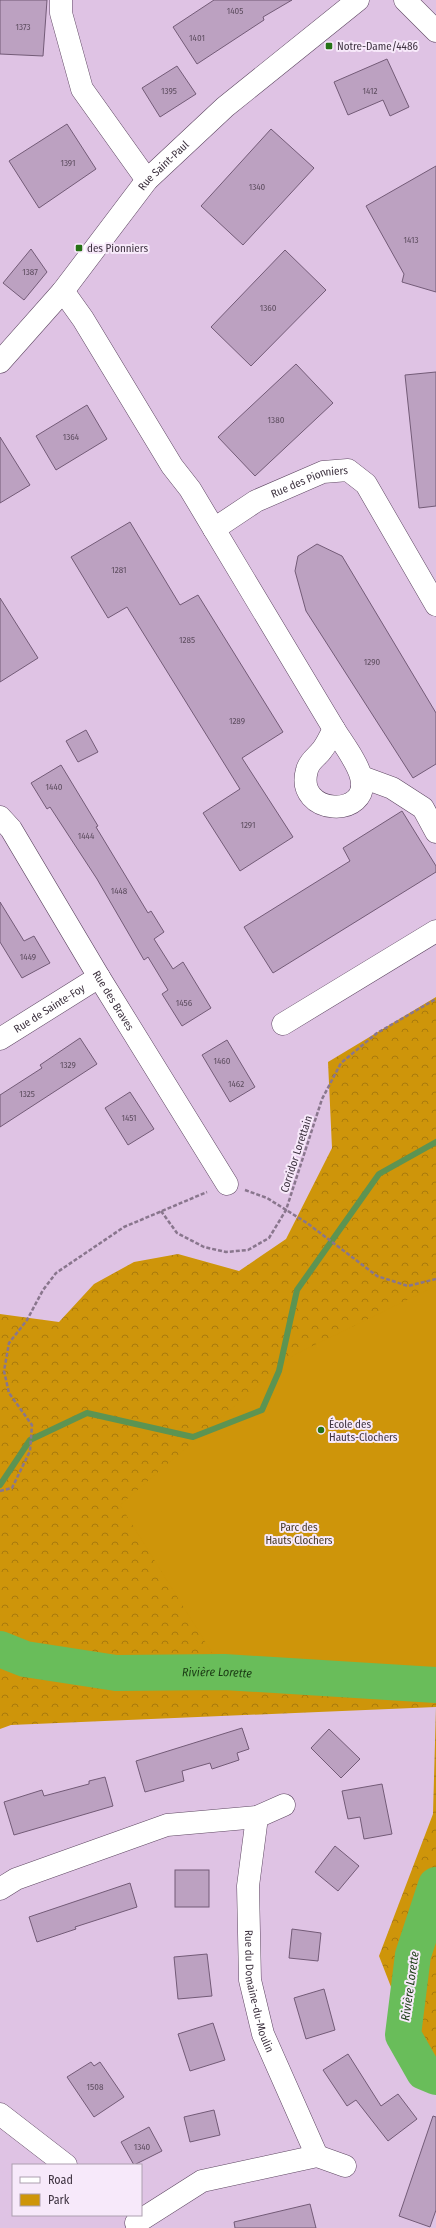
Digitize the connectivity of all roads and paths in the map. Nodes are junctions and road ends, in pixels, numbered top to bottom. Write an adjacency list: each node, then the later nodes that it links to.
1 (61, 0): 5 (street)
2 (358, 0): 5 (street, Rue Saint-Paul)
3 (406, 0): 4 (street)
4 (436, 31)
5 (147, 180): 6 (street, Rue Saint-Paul)
6 (63, 291): 7 (street, Rue Saint-Paul); 8 (street)
7 (2, 356)
8 (214, 529): 9 (street, Rue des Pionniers); 10 (street)
9 (436, 605)
10 (334, 729): 11 (street); 11 (street)
11 (362, 777): 13 (street)
12 (0, 817): 15 (street, Rue des Braves)
13 (436, 832)
14 (436, 931): 17 (street)
15 (99, 977): 18 (street, Rue de Sainte-Foy); 19 (street, Rue des Braves)
16 (436, 999): 20 (path, Corridor Lorettain)
17 (283, 1024)
18 (0, 1039)
19 (226, 1184): 20 (path); 21 (path)
20 (286, 1210): 21 (path, Corridor Lorettain); 22 (path)
21 (161, 1211): 23 (path)
22 (436, 1279)
23 (0, 1491)
24 (284, 1805): 25 (street)
25 (257, 1817): 26 (street); 28 (street, Rue du Domaine-du-Moulin)
26 (0, 1889)
27 (0, 2114): 29 (street)
28 (316, 2156): 30 (street); 31 (street)
29 (65, 2164)
30 (345, 2166)
31 (135, 2222)

